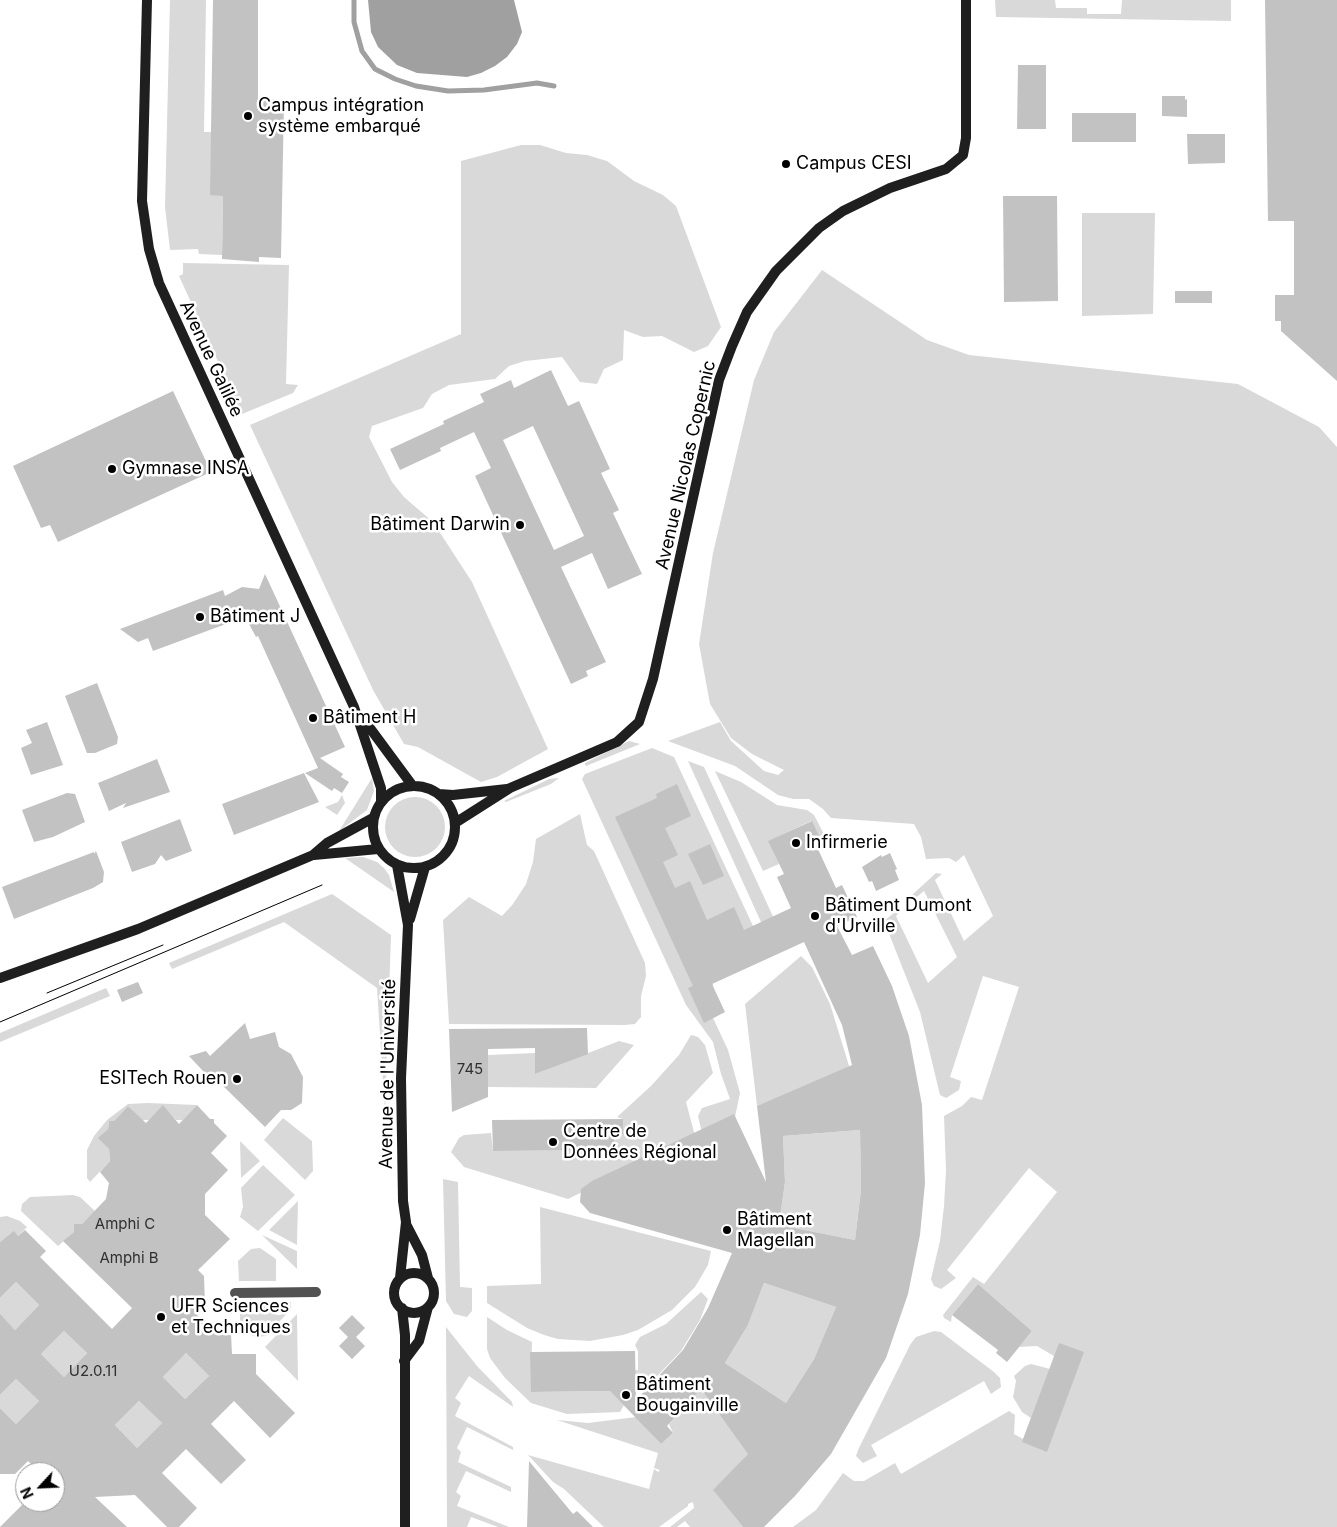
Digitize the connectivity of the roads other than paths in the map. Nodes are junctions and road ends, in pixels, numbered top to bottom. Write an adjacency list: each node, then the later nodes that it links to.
1 (146, 0): 3 (street, Avenue Galilée)
2 (966, 0): 5 (street, Avenue Nicolas Copernic)
3 (354, 707): 4 (street, Avenue Galilée); 7 (street, Avenue Galilée)
4 (412, 785): 6 (street); 7 (street)
5 (510, 788): 6 (street, Avenue Nicolas Copernic); 9 (street, Avenue Nicolas Copernic)
6 (439, 794): 9 (street)
7 (381, 802): 8 (street)
8 (373, 818): 10 (street); 11 (street)
9 (455, 823): 13 (street)
10 (378, 849): 11 (street); 12 (street)
11 (313, 855): 15 (street)
12 (397, 865): 13 (street); 14 (street, Avenue de l'Université)
13 (425, 867): 14 (street, Avenue de l'Université)
14 (408, 925): 16 (street, Avenue de l'Université)
15 (0, 978)
16 (406, 1222): 17 (street, Avenue de l'Université); 18 (street, Avenue de l'Université)
17 (400, 1278): 18 (street); 22 (street)
18 (428, 1278): 21 (street)
19 (316, 1292): 20 (street)
20 (235, 1294)
21 (428, 1307): 22 (street); 23 (street)
22 (402, 1308): 23 (street)
23 (404, 1362): 24 (street)
24 (404, 1527)

